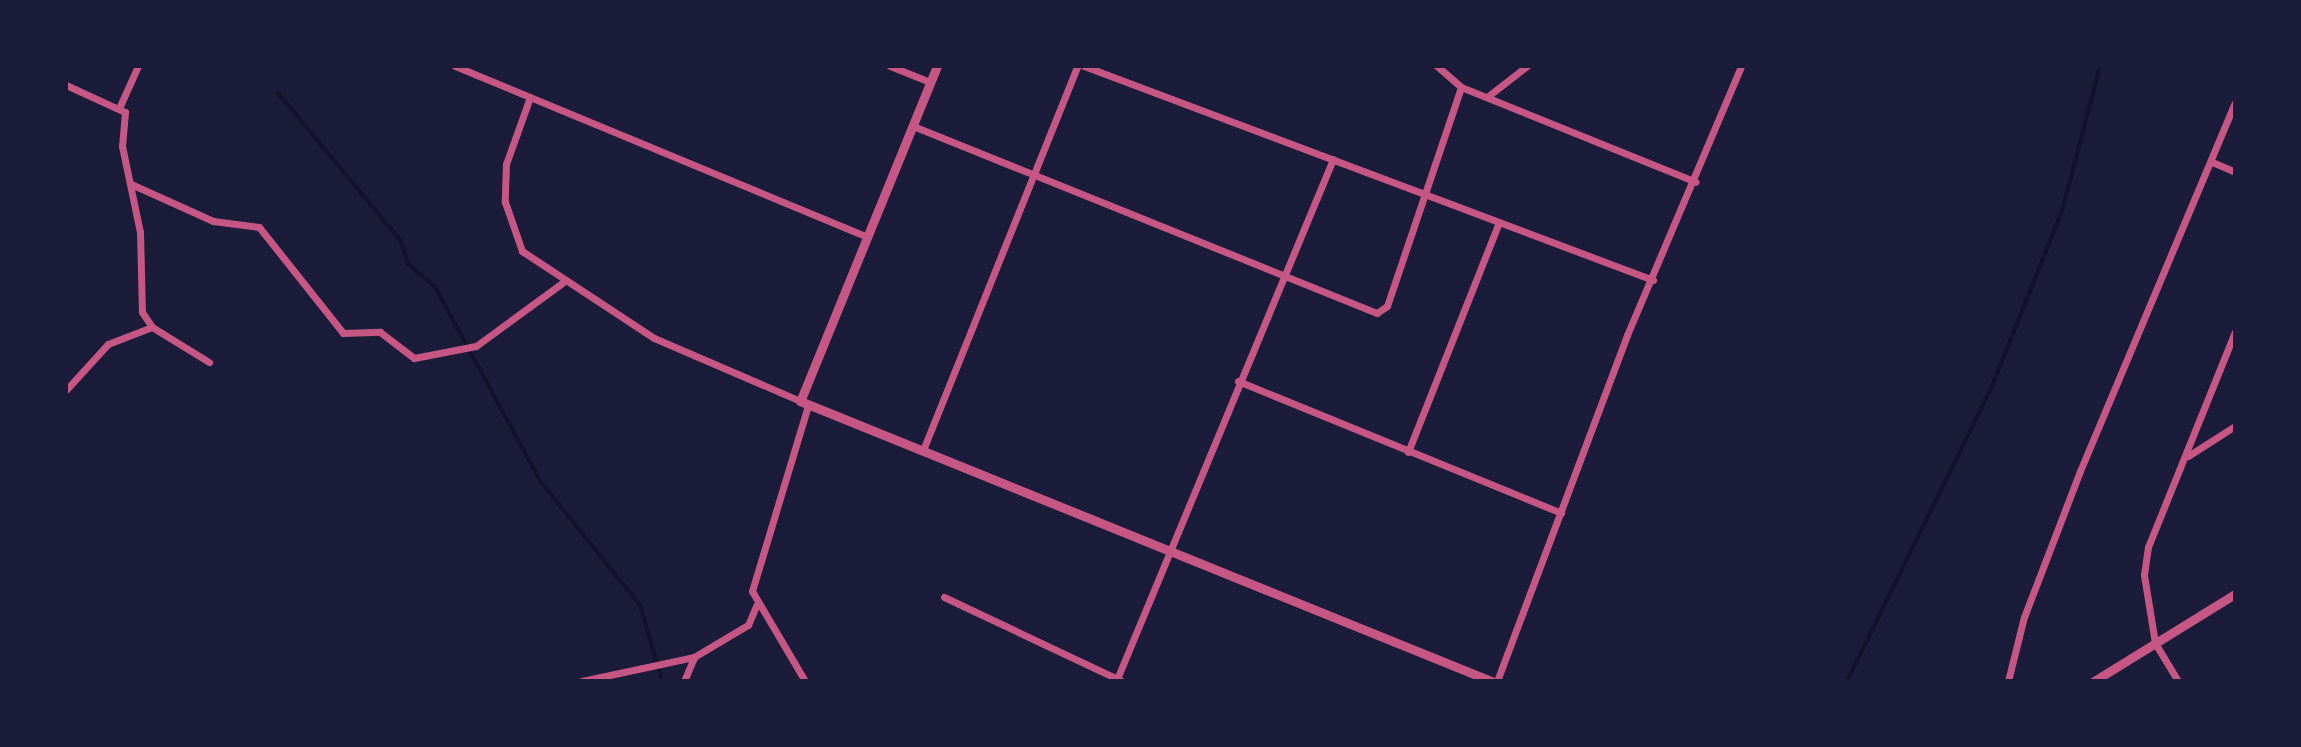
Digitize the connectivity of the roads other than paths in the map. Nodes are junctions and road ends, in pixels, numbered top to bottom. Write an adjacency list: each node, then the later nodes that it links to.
1 (138, 66): 16 (street)
2 (455, 66): 13 (street)
3 (890, 66): 10 (street)
4 (937, 66): 10 (street)
5 (1077, 66): 21 (street)
6 (1084, 66): 18 (street)
7 (1437, 66): 12 (street)
8 (1527, 66): 14 (street)
9 (1741, 66): 22 (street)
10 (930, 82): 17 (street)
11 (66, 85): 16 (street)
12 (1461, 87): 14 (street); 24 (street)
13 (530, 97): 26 (street); 29 (street)
14 (1487, 97): 22 (street)
15 (2235, 103): 19 (street)
16 (120, 106): 23 (street)
17 (913, 126): 21 (street); 26 (street)
18 (1333, 159): 24 (street); 27 (street)
19 (2212, 162): 20 (street); 53 (street)
20 (2235, 172)
21 (1034, 174): 27 (street); 37 (street)
22 (1696, 182): 28 (street)
23 (131, 184): 29 (street); 30 (street)
24 (1425, 196): 25 (street); 27 (street)
25 (1498, 225): 28 (street); 38 (street)
26 (867, 237): 35 (street)
27 (1284, 273): 33 (street)
28 (1653, 280): 40 (street)
29 (562, 283): 35 (street)
30 (152, 327): 32 (street); 34 (street)
31 (2235, 332): 39 (street)
32 (209, 362)
33 (1238, 381): 38 (street); 41 (street)
34 (66, 390)
35 (804, 403): 37 (street); 44 (street)
36 (2235, 426): 39 (street)
37 (923, 450): 41 (street)
38 (1408, 452): 40 (street)
39 (2187, 457): 45 (street)
40 (1561, 513): 52 (street)
41 (1167, 545): 48 (street); 52 (street)
42 (2235, 594): 45 (street)
43 (944, 597): 47 (street)
44 (756, 606): 46 (street); 51 (street)
45 (2155, 643): 54 (street); 55 (street)
46 (694, 657): 49 (street); 50 (street)
47 (1104, 679): 48 (street)
48 (1119, 680)
49 (582, 681)
50 (684, 681)
51 (805, 681)
52 (1494, 681)
53 (2008, 681)
54 (2094, 681)
55 (2178, 681)

